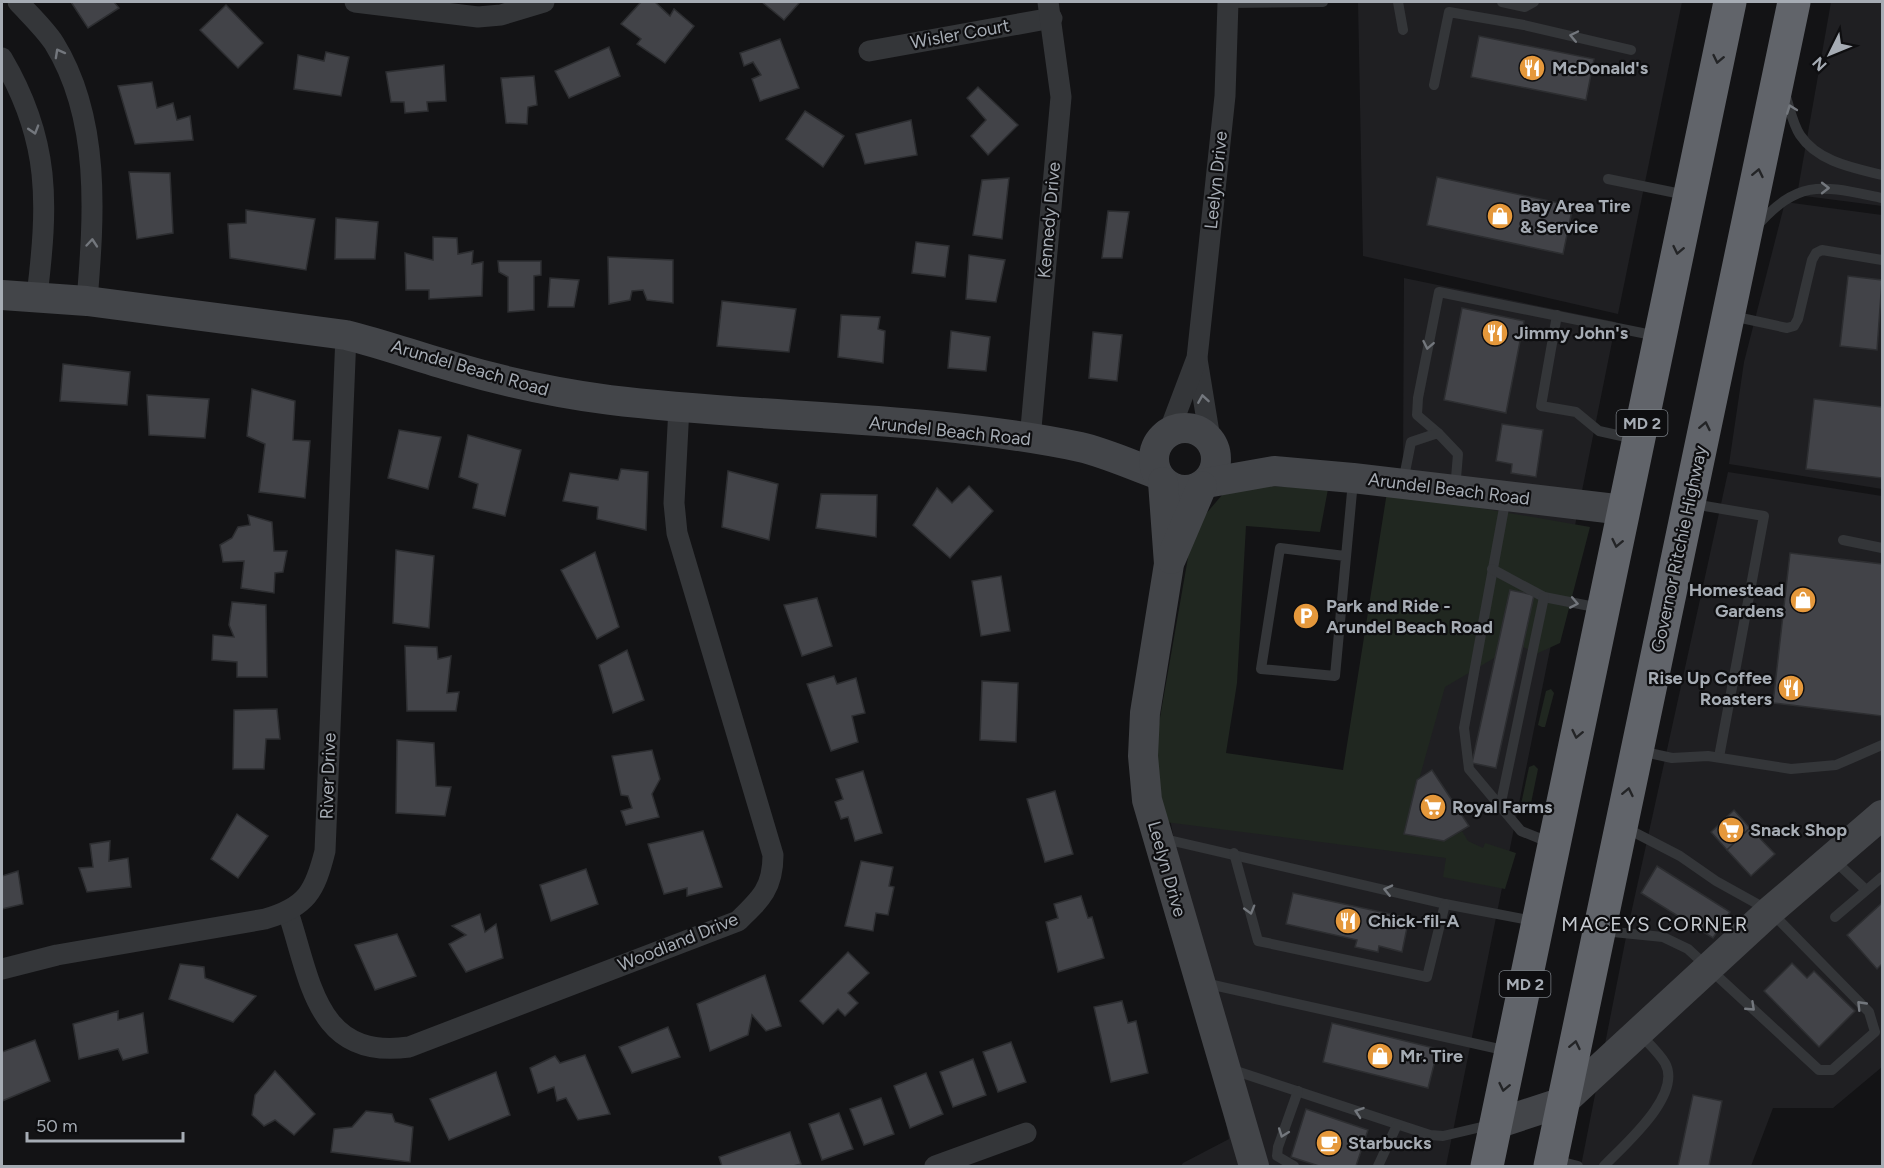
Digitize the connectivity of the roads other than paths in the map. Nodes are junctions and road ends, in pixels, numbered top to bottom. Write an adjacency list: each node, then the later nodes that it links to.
1 (18, 2): 26 (street, one-way to 1)
2 (355, 2): 3 (street)
3 (544, 2)
4 (1228, 2): 5 (lane); 31 (street, Leelyn Drive)
5 (1323, 2)
6 (1398, 2): 12 (lane)
7 (1503, 2): 8 (lane)
8 (1534, 2)
9 (1730, 2): 20 (highway, MD 2, one-way to 20)
10 (1794, 2): 16 (highway, Governor Ritchie Highway)
11 (1050, 10): 14 (street, Wisler Court); 35 (street, Kennedy Drive)
12 (1403, 30)
13 (1631, 50): 17 (lane, one-way to 17)
14 (869, 51)
15 (2, 58): 25 (street, one-way to 25)
16 (1779, 75): 18 (lane, one-way to 16); 22 (highway, Governor Ritchie Highway, one-way to 16)
17 (1434, 85)
18 (1882, 175)
19 (1608, 178): 20 (lane)
20 (1689, 195): 30 (highway, MD 2, one-way to 30)
21 (1882, 198): 22 (lane, one-way to 21)
22 (1744, 241): 28 (highway, Governor Ritchie Highway)
23 (1882, 260): 28 (lane)
24 (2, 296): 25 (street, Arundel Beach Road)
25 (37, 296): 26 (street, Arundel Beach Road)
26 (87, 301): 29 (street, Arundel Beach Road)
27 (1557, 315): 30 (lane); 33 (lane, one-way to 33); 36 (lane)
28 (1728, 315): 46 (highway, Governor Ritchie Highway, one-way to 28)
29 (346, 335): 32 (street, Arundel Beach Road); 69 (street, River Drive)
30 (1660, 336): 36 (highway, MD 2)
31 (1197, 358): 34 (street, Leelyn Drive); 37 (street, Leelyn Drive, one-way to 31)
32 (679, 407): 35 (street, Arundel Beach Road); 69 (street, Woodland Drive)
33 (1438, 433): 42 (lane); 44 (lane)
34 (1165, 436): 37 (street); 38 (street, Arundel Beach Road); 40 (street)
35 (1030, 439): 38 (street, Arundel Beach Road)
36 (1638, 440): 47 (highway, MD 2)
37 (1211, 441): 39 (street, Arundel Beach Road); 43 (street)
38 (1082, 448): 40 (street, Arundel Beach Road)
39 (1274, 471): 41 (street, Arundel Beach Road); 43 (street, Arundel Beach Road)
40 (1160, 478): 43 (street); 51 (street, Leelyn Drive)
41 (1353, 478): 42 (street, Arundel Beach Road); 50 (lane)
42 (1403, 484): 44 (street, Arundel Beach Road)
43 (1204, 485): 51 (street, Leelyn Drive)
44 (1455, 490): 45 (street, Arundel Beach Road)
45 (1506, 496): 47 (street, Arundel Beach Road); 52 (lane)
46 (1689, 504): 56 (highway, Governor Ritchie Highway); 57 (lane)
47 (1624, 510): 54 (highway, MD 2, one-way to 54)
48 (1843, 540): 49 (lane)
49 (1882, 548)
50 (1345, 556): 50 (lane)
51 (1169, 564): 61 (street, Leelyn Drive)
52 (1492, 569): 53 (lane); 58 (lane)
53 (1544, 597): 54 (lane, one-way to 54); 58 (lane)
54 (1604, 609): 62 (highway, MD 2, one-way to 62)
55 (1882, 745): 57 (lane)
56 (1637, 750): 57 (lane); 60 (highway, Governor Ritchie Highway, one-way to 56)
57 (1719, 758)
58 (1500, 807): 62 (lane)
59 (1882, 815): 64 (street)
60 (1622, 825): 68 (lane); 72 (highway, Governor Ritchie Highway)
61 (1157, 837): 63 (lane); 75 (street, Leelyn Drive)
62 (1554, 845): 71 (highway, MD 2)
63 (1234, 854): 67 (lane, one-way to 63); 67 (lane, one-way to 67)
64 (1832, 858): 66 (lane); 68 (street)
65 (1882, 877): 66 (lane)
66 (1866, 890): 70 (lane)
67 (1445, 904): 71 (lane)
68 (1770, 911): 73 (street); 73 (lane, one-way to 68)
69 (288, 912): 74 (street, River Drive)
70 (1835, 917)
71 (1538, 922): 77 (highway, MD 2)
72 (1599, 931): 73 (lane); 80 (highway, Governor Ritchie Highway, one-way to 72)
73 (1708, 967): 76 (street)
74 (2, 969)
75 (1200, 982): 77 (lane); 78 (street, Leelyn Drive)
76 (1638, 1032): 80 (street); 90 (lane)
77 (1511, 1052): 81 (highway, MD 2, one-way to 81)
78 (1225, 1066): 79 (lane); 86 (street, Leelyn Drive)
79 (1298, 1091): 82 (lane, one-way to 79); 87 (lane, one-way to 87)
80 (1563, 1102): 81 (street); 84 (highway, Governor Ritchie Highway)
81 (1496, 1124): 82 (lane); 89 (highway, MD 2)
82 (1397, 1125): 88 (lane)
83 (1026, 1133): 85 (street)
84 (1560, 1164)
85 (935, 1167)
86 (1254, 1167)
87 (1294, 1167)
88 (1378, 1167)
89 (1487, 1167)
90 (1604, 1167)

